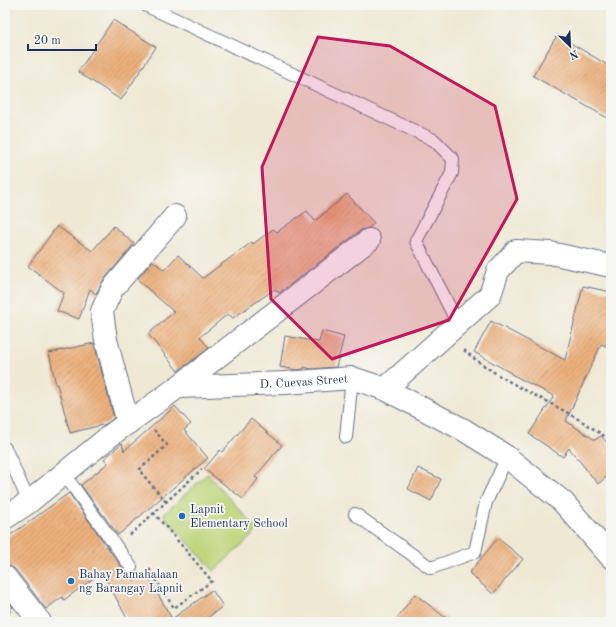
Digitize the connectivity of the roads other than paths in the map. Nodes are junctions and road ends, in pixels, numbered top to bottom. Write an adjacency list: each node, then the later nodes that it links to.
1 (147, 6): 5 (lane)
2 (175, 216): 9 (street)
3 (368, 240): 7 (street)
4 (611, 266): 5 (street)
5 (452, 329): 8 (street)
6 (352, 378): 7 (street, D. Cuevas Street); 8 (street, D. Cuevas Street); 10 (lane)
7 (178, 387): 9 (street)
8 (385, 389): 12 (street, D. Cuevas Street)
9 (134, 419): 13 (street)
10 (346, 437)
11 (5, 448): 14 (lane)
12 (507, 457): 15 (lane); 17 (street, D. Cuevas Street)
13 (64, 474): 14 (street); 18 (lane)
14 (29, 502): 16 (street)
15 (355, 514)
16 (5, 518)
17 (611, 557)
18 (131, 567)
19 (5, 576): 20 (street)
20 (40, 622)

